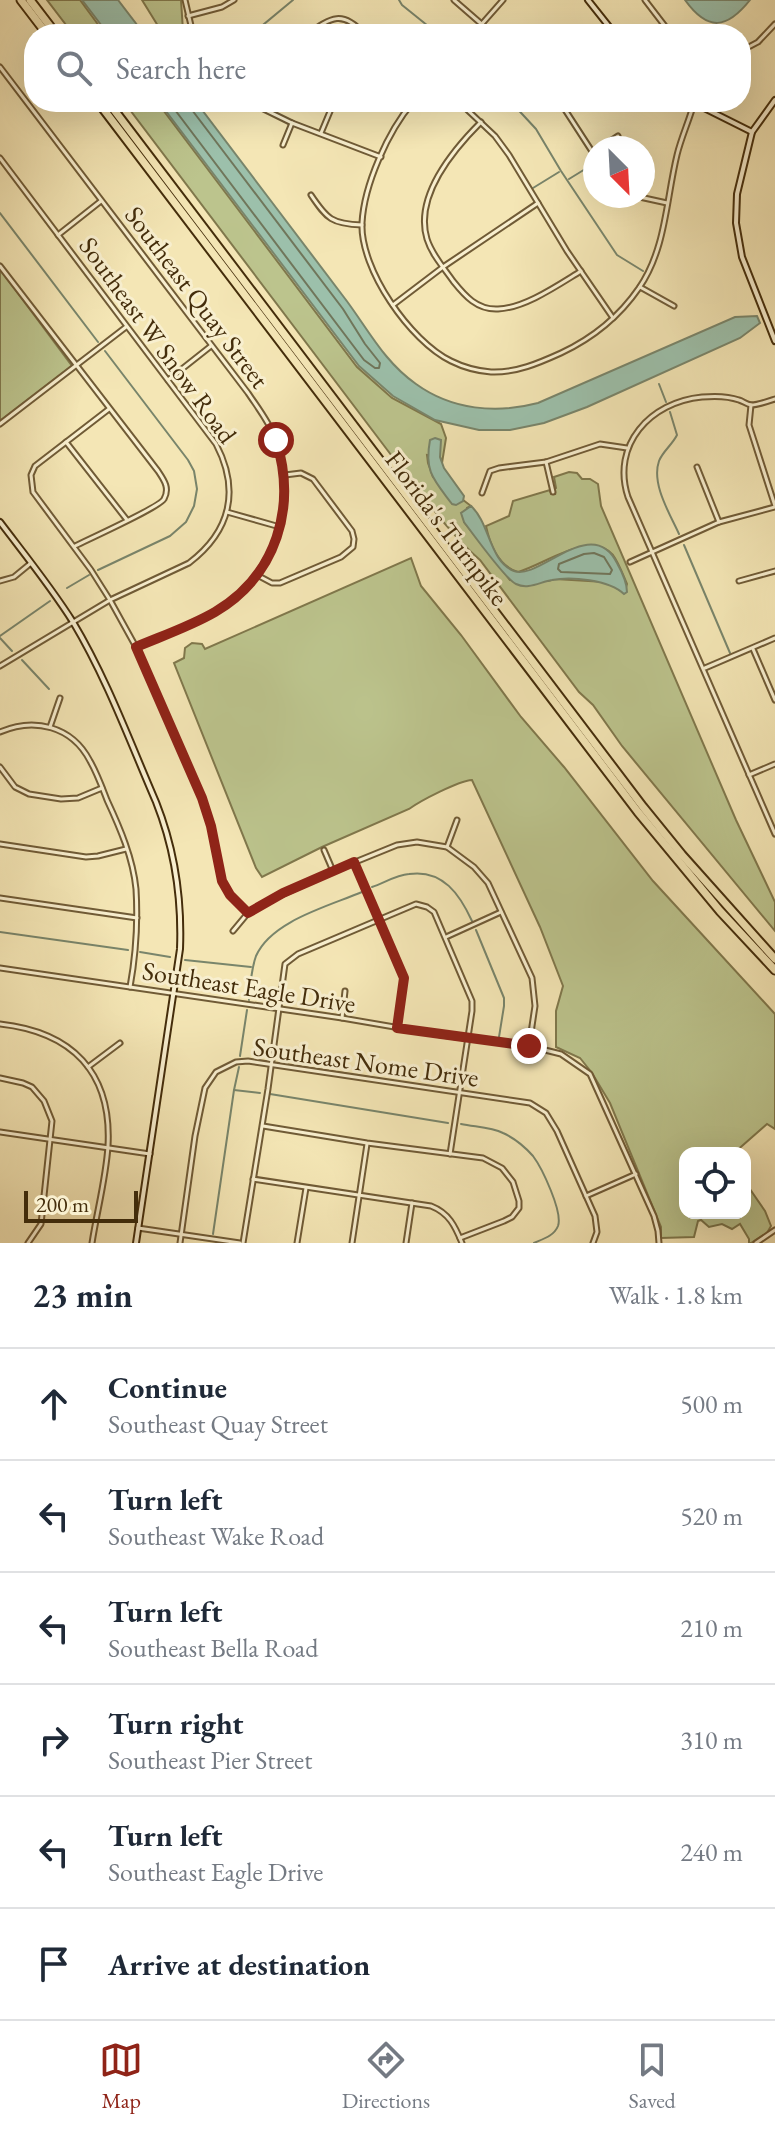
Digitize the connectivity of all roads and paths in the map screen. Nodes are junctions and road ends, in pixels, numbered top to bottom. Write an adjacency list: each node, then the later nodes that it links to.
1 (21, 0): 10 (highway)
2 (30, 0): 11 (highway)
3 (185, 0): 9 (street)
4 (234, 0): 9 (street)
5 (454, 0): 15 (street)
6 (503, 0): 15 (street)
7 (588, 0): 16 (street)
8 (645, 0): 17 (street)
9 (188, 16): 12 (street)
10 (39, 24)
11 (48, 24)
12 (190, 24)
13 (322, 24): 14 (street)
14 (354, 24)
15 (482, 24)
16 (607, 24)
17 (663, 24)
18 (775, 24): 19 (street)
19 (751, 46)
20 (0, 67): 21 (street, Southeast Quay Street)
21 (24, 99)
22 (775, 100): 35 (street)
23 (34, 112): 45 (street, Southeast Quay Street)
24 (106, 112): 120 (highway, Florida's Turnpike)
25 (116, 112): 118 (highway, Florida's Turnpike)
26 (269, 112): 34 (street)
27 (330, 112): 36 (street)
28 (406, 112): 39 (street)
29 (470, 112): 33 (street)
30 (567, 112): 37 (street)
31 (690, 112): 47 (street)
32 (711, 112): 35 (street)
33 (481, 122): 46 (street); 51 (street)
34 (292, 123): 36 (street); 38 (street)
35 (752, 132): 58 (street)
36 (321, 133): 39 (street)
37 (583, 136)
38 (283, 145)
39 (381, 157): 48 (street)
40 (0, 158): 41 (street, Southeast W Snow Road)
41 (6, 167): 42 (street); 49 (street, Southeast W Snow Road)
42 (0, 171)
43 (311, 195): 48 (street)
44 (655, 200): 47 (street)
45 (101, 201): 49 (street); 59 (street, Southeast Quay Street)
46 (538, 203): 51 (street); 52 (street)
47 (667, 203): 53 (street)
48 (362, 225): 54 (street)
49 (58, 235): 57 (street, Southeast W Snow Road)
50 (0, 266): 60 (street)
51 (443, 267): 52 (street); 54 (street)
52 (581, 271): 56 (street)
53 (640, 287): 55 (street); 56 (street)
54 (393, 305): 56 (street)
55 (674, 306)
56 (613, 318)
57 (126, 327): 60 (street); 61 (street, Southeast W Snow Road)
58 (775, 341)
59 (211, 346): 61 (street); 70 (street, Southeast Quay Street)
60 (76, 366): 64 (street); 65 (street)
61 (168, 380): 74 (street, Southeast W Snow Road)
62 (775, 399): 63 (street)
63 (751, 405): 67 (street); 73 (street)
64 (109, 409): 66 (street); 75 (street)
65 (0, 424)
66 (66, 442): 75 (street); 79 (street)
67 (627, 448): 68 (street); 80 (street)
68 (546, 462): 71 (street); 72 (street)
69 (697, 467): 77 (street)
70 (285, 475): 78 (street, Southeast Quay Street); 84 (street)
71 (553, 492)
72 (482, 493)
73 (775, 506): 77 (street)
74 (227, 512): 78 (street); 87 (street, Southeast W Snow Road)
75 (127, 520): 79 (street)
76 (0, 522): 82 (street)
77 (719, 522): 80 (street)
78 (280, 527): 84 (street, Southeast Quay Street)
79 (75, 546): 87 (street)
80 (652, 552): 81 (street); 93 (street)
81 (630, 562)
82 (31, 563): 85 (street); 88 (street)
83 (775, 571): 86 (street)
84 (257, 575): 90 (street, Southeast Quay Street)
85 (0, 581)
86 (739, 581)
87 (110, 600): 88 (street, Southeast W Snow Road); 90 (street)
88 (73, 622): 92 (street); 123 (street)
89 (775, 638): 91 (street)
90 (136, 647): 113 (street)
91 (752, 648): 93 (street); 95 (street)
92 (0, 666)
93 (704, 669): 100 (street)
94 (60, 698): 96 (street)
95 (775, 700)
96 (50, 727): 97 (street); 101 (street)
97 (0, 732)
98 (775, 764): 100 (street)
99 (0, 767): 101 (street)
100 (749, 775): 103 (street)
101 (102, 788): 107 (street)
102 (457, 820): 106 (street)
103 (773, 825): 104 (street)
104 (775, 834)
105 (0, 844): 107 (street)
106 (447, 847): 109 (street); 112 (street)
107 (126, 849): 114 (street)
108 (324, 850): 110 (street)
109 (354, 862): 110 (street); 115 (street)
110 (333, 871): 113 (street)
111 (0, 898): 114 (street)
112 (501, 912): 117 (street); 130 (street)
113 (248, 913): 116 (street)
114 (137, 918): 121 (street)
115 (378, 919): 117 (street); 124 (street); 127 (street)
116 (233, 931)
117 (446, 937): 128 (street)
118 (775, 959)
119 (0, 968): 121 (street, Southeast Eagle Drive)
120 (775, 970)
121 (130, 987): 123 (street, Southeast Eagle Drive)
122 (345, 991): 125 (street)
123 (173, 994): 124 (street, Southeast Eagle Drive); 140 (street)
124 (278, 1009): 125 (street, Southeast Eagle Drive); 131 (street)
125 (342, 1018): 127 (street, Southeast Eagle Drive)
126 (0, 1024): 132 (street)
127 (397, 1028): 128 (street, Southeast Eagle Drive)
128 (467, 1039): 130 (street, Southeast Eagle Drive); 134 (street)
129 (120, 1043): 132 (street)
130 (529, 1046): 142 (street, Southeast Eagle Drive)
131 (271, 1065): 134 (street, Southeast Nome Drive); 135 (street); 150 (street, Southeast Nome Drive)
132 (88, 1067): 139 (street)
133 (0, 1078): 137 (street)
134 (460, 1093): 141 (street); 146 (street, Southeast Nome Drive)
135 (262, 1126): 138 (street); 143 (street)
136 (0, 1132): 137 (street)
137 (52, 1139): 139 (street); 152 (street)
138 (367, 1143): 141 (street); 145 (street)
139 (108, 1148): 140 (street); 153 (street)
140 (150, 1154): 148 (street)
141 (450, 1154): 151 (street)
142 (636, 1174): 146 (street); 161 (street, Southeast Eagle Drive)
143 (253, 1179): 144 (street); 156 (street)
144 (306, 1188): 145 (street); 157 (street)
145 (358, 1195): 147 (street); 158 (street)
146 (586, 1196): 160 (street, Southeast Nome Drive)
147 (412, 1203): 151 (street); 159 (street)
148 (138, 1228): 150 (street); 154 (street)
149 (775, 1230): 162 (street)
150 (182, 1235): 155 (street, Southeast Nome Drive); 156 (street)
151 (461, 1241)
152 (28, 1243)
153 (92, 1243)
154 (136, 1243)
155 (180, 1243)
156 (242, 1243)
157 (297, 1243)
158 (352, 1243)
159 (406, 1243)
160 (593, 1243)
161 (659, 1243)
162 (756, 1243)

